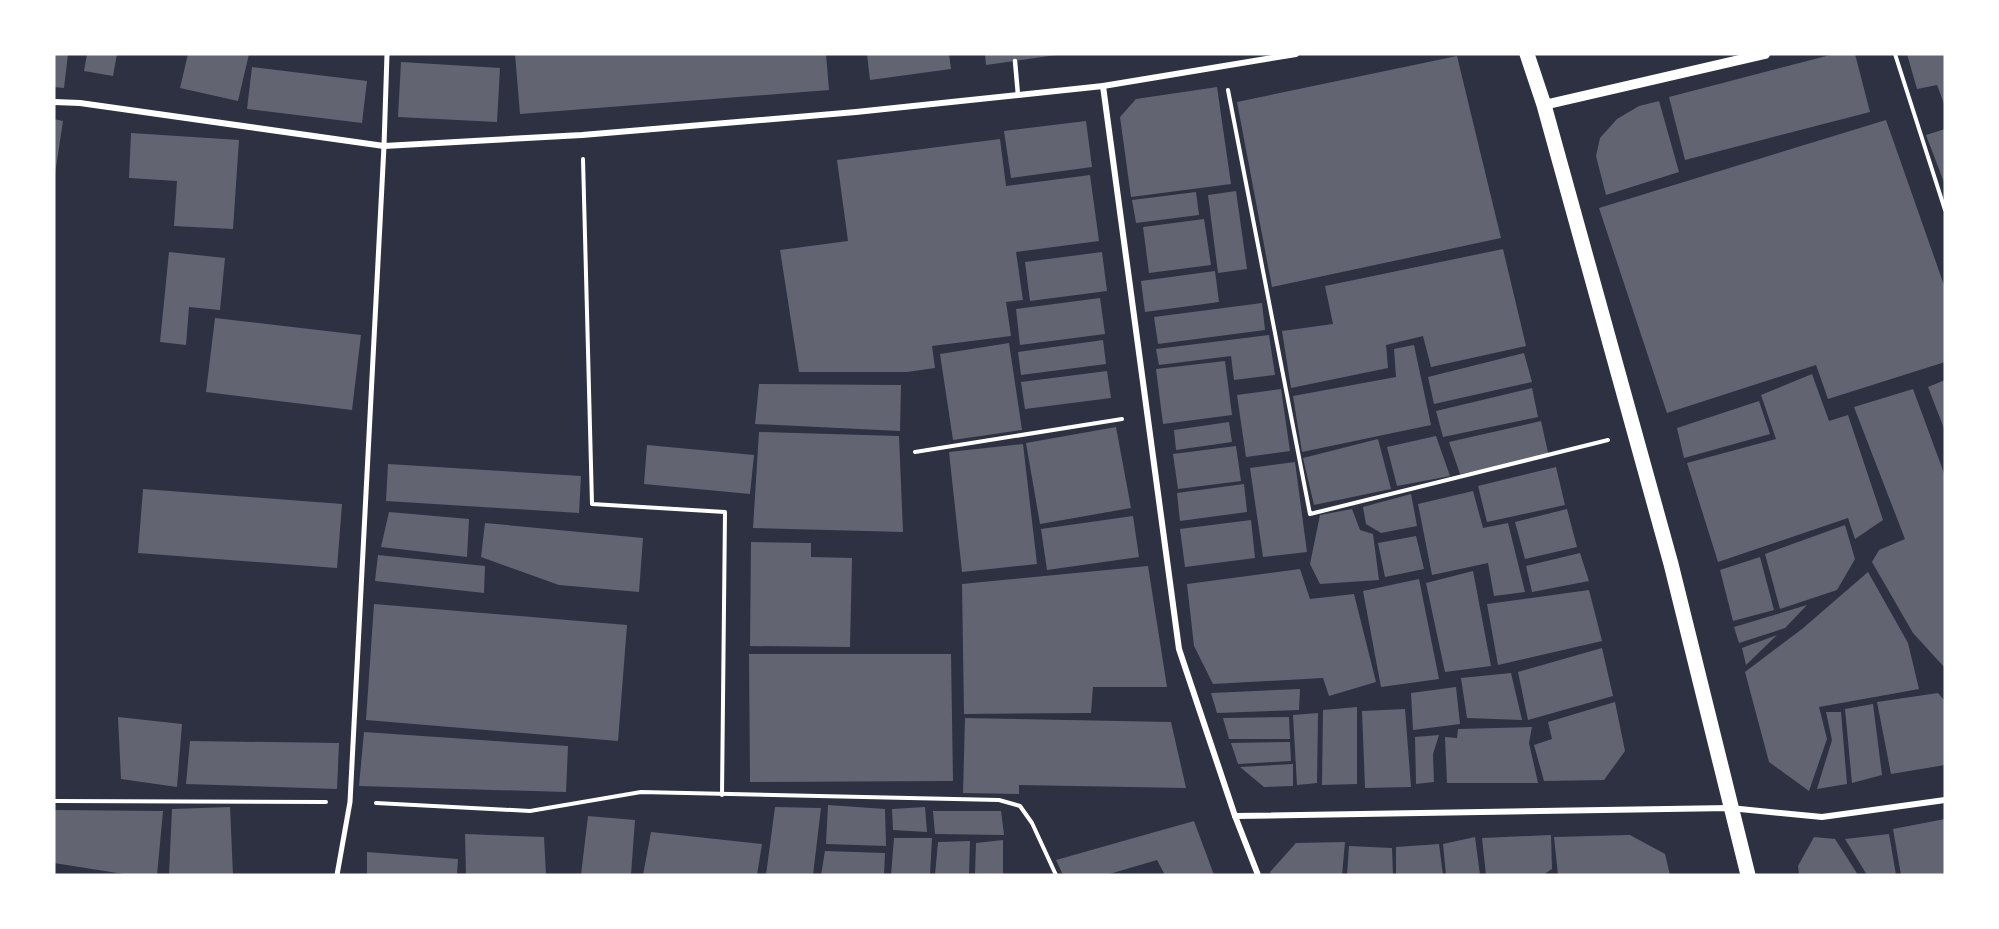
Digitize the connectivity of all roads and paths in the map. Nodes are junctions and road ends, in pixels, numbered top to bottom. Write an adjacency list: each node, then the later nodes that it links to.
1 (387, 54): 13 (street)
2 (1296, 54): 7 (street)
3 (1527, 54): 11 (main road)
4 (1765, 54): 11 (street)
5 (1895, 54): 14 (path)
6 (1015, 61): 9 (lane)
7 (1223, 67): 8 (street); 16 (path)
8 (1103, 86): 9 (street); 15 (street)
9 (1018, 95): 12 (street)
10 (54, 102): 13 (street)
11 (1544, 105): 16 (main road)
12 (582, 135): 13 (street); 18 (path)
13 (384, 146): 21 (street)
14 (1945, 210)
15 (1146, 415): 17 (path); 23 (street)
16 (1635, 433): 22 (main road)
17 (915, 452)
18 (722, 795): 21 (path); 25 (path)
19 (1945, 800): 22 (street)
20 (54, 801): 21 (path)
21 (351, 802): 24 (street)
22 (1730, 808): 23 (street); 27 (main road)
23 (1235, 816): 26 (street)
24 (337, 875)
25 (1056, 875)
26 (1258, 875)
27 (1748, 875)

